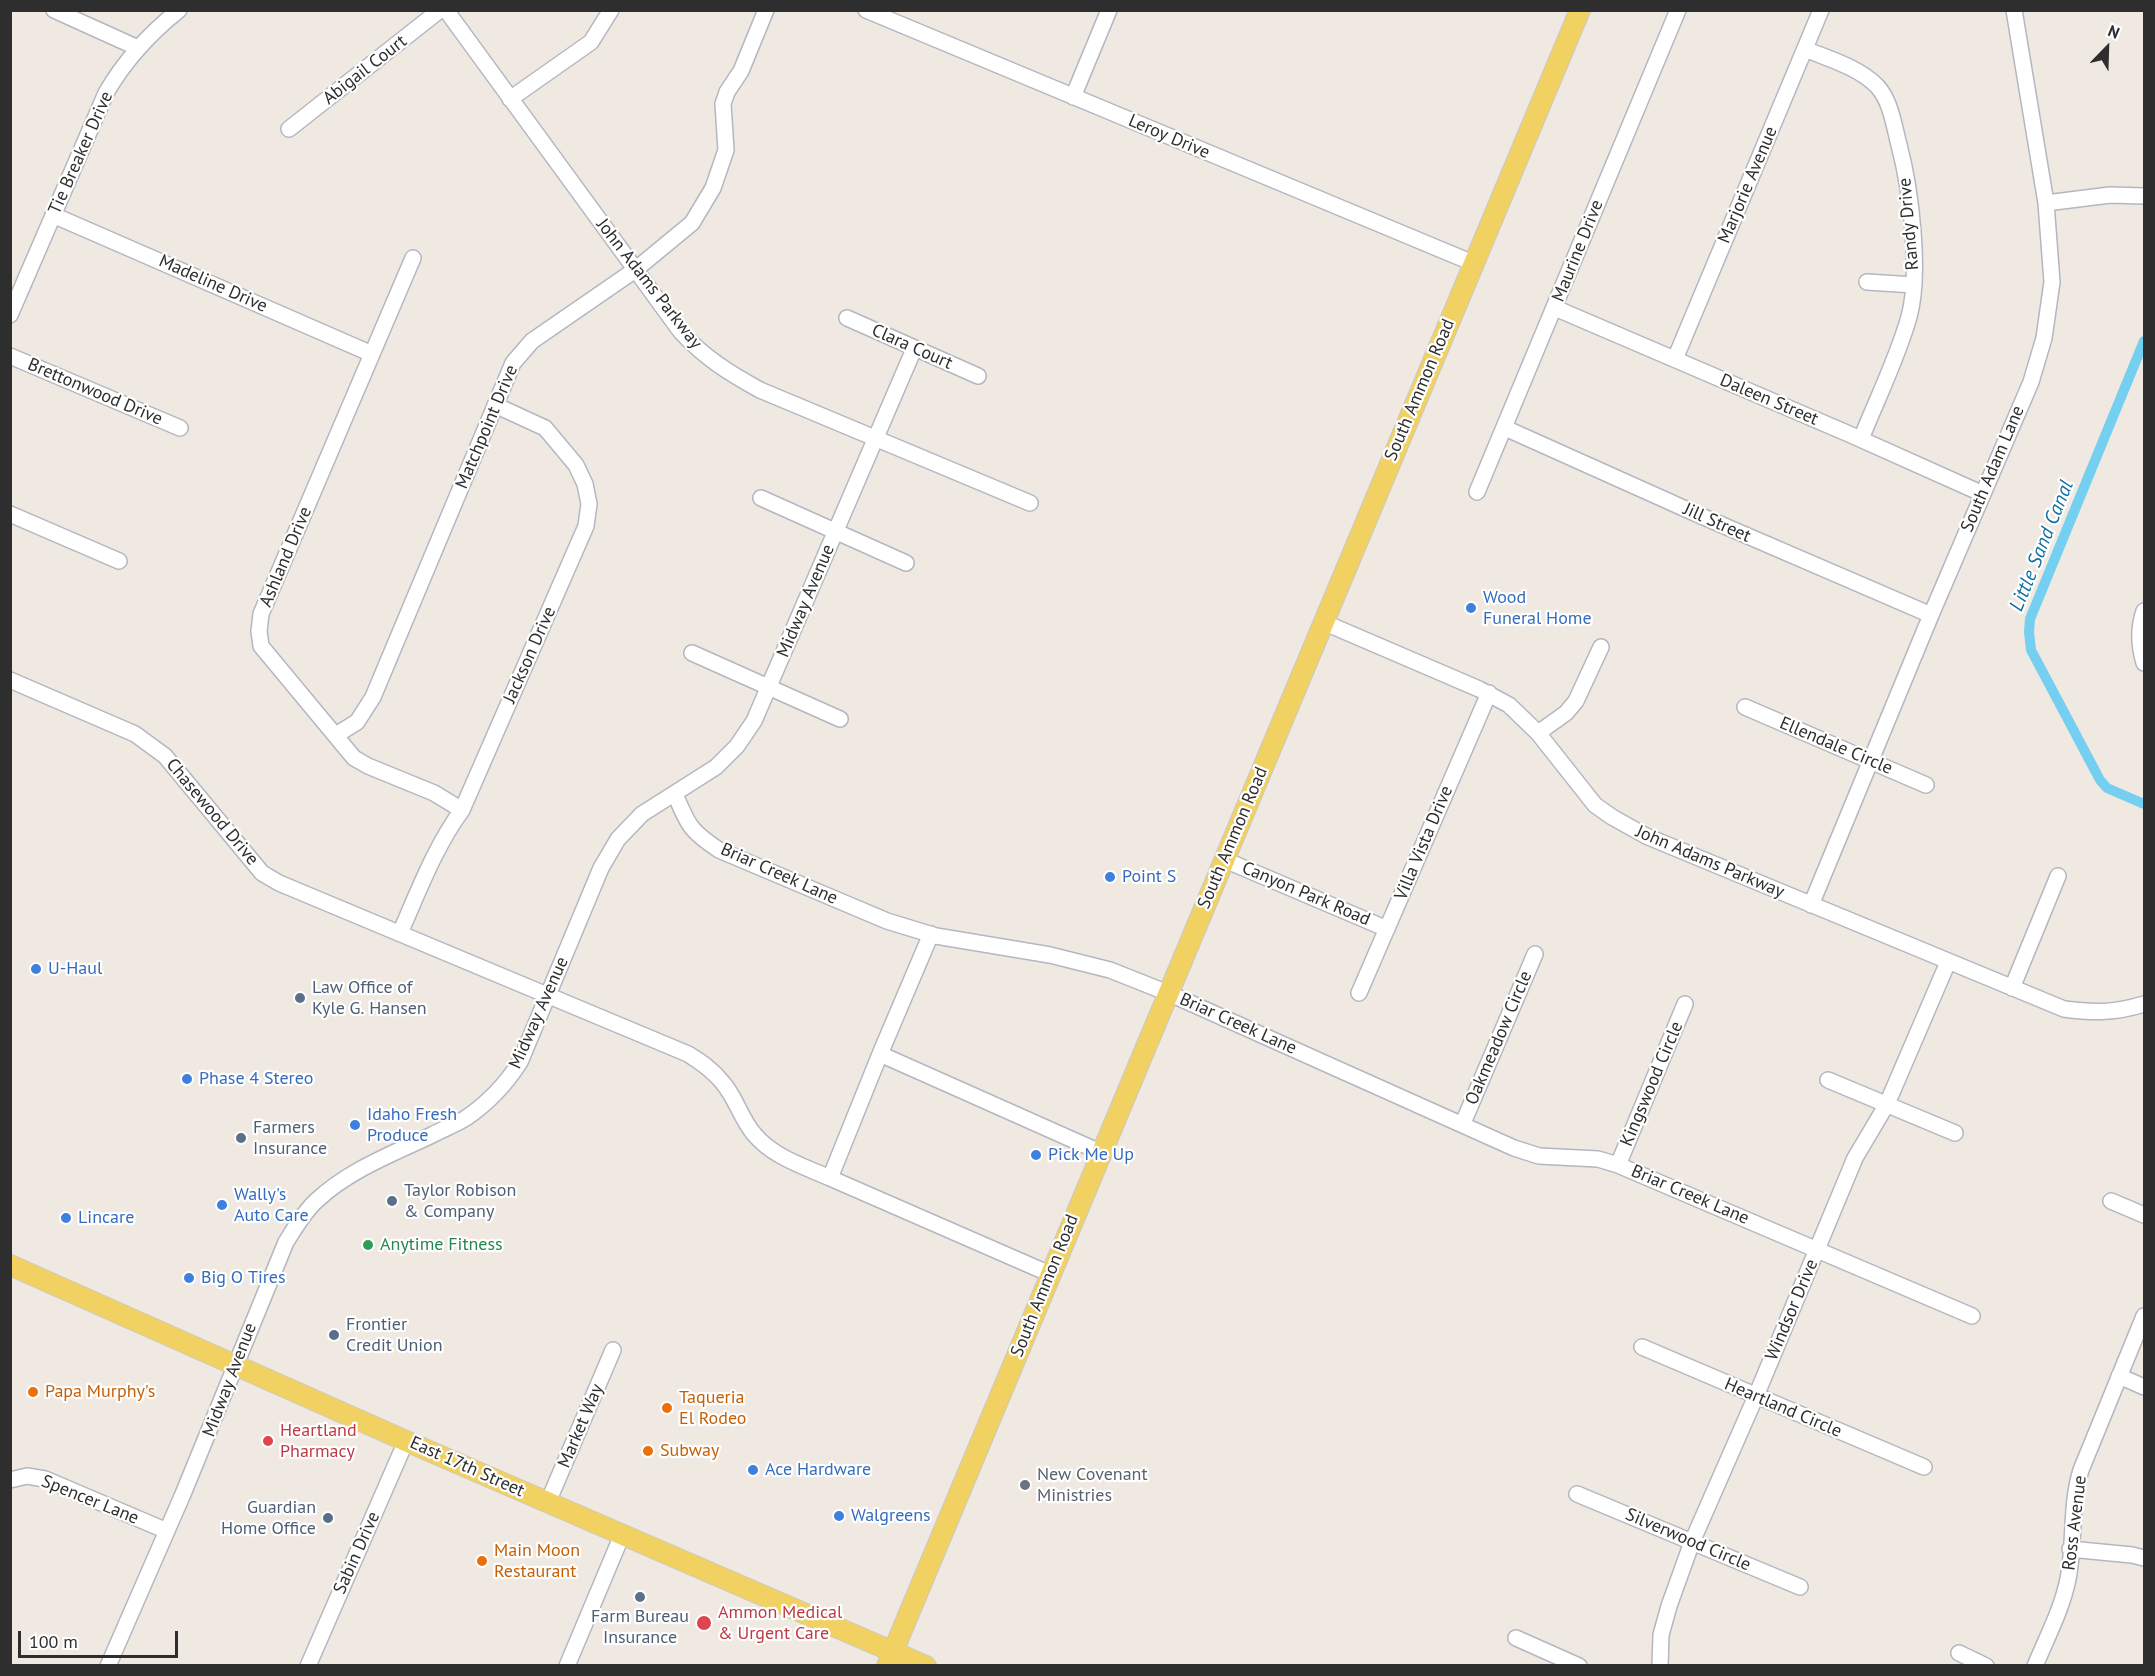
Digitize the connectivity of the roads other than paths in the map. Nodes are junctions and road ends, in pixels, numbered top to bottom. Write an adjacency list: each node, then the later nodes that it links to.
1 (54, 10): 13 (street)
2 (179, 10): 13 (street, Tie Breaker Drive)
3 (441, 10): 17 (street, Abigail Court)
4 (446, 10): 16 (street, John Adams Parkway)
5 (611, 10): 16 (street)
6 (766, 10): 23 (street, Matchpoint Drive)
7 (866, 10): 15 (street, Leroy Drive)
8 (1109, 10): 15 (street)
9 (1580, 10): 22 (main road, South Ammon Road)
10 (1678, 10): 26 (street, Maurine Drive)
11 (1821, 10): 14 (street, Marjorie Avenue)
12 (2014, 10): 19 (street, South Adam Lane)
13 (138, 48): 20 (street, Tie Breaker Drive)
14 (1805, 49): 25 (street, Randy Drive); 32 (street, Marjorie Avenue)
15 (1073, 97): 22 (street, Leroy Drive)
16 (510, 99): 23 (street, John Adams Parkway)
17 (289, 129)
18 (2145, 196): 19 (street)
19 (2046, 203): 40 (street, South Adam Lane)
20 (53, 214): 27 (street, Tie Breaker Drive); 30 (street, Madeline Drive)
21 (413, 258): 30 (street, Ashland Drive)
22 (1473, 264): 49 (main road, South Ammon Road)
23 (635, 270): 34 (street, Matchpoint Drive); 37 (street, John Adams Parkway)
24 (1867, 282): 25 (street)
25 (1914, 285): 38 (street, Randy Drive)
26 (1555, 308): 32 (street, Daleen Street); 36 (street, Maurine Drive)
27 (10, 315)
28 (847, 318): 29 (street, Clara Court)
29 (914, 349): 33 (street, Clara Court); 37 (street, Midway Avenue)
30 (372, 354): 59 (street, Ashland Drive)
31 (10, 356): 35 (street, Brettonwood Drive)
32 (1675, 359): 38 (street, Daleen Street)
33 (978, 376)
34 (495, 405): 59 (street, Matchpoint Drive); 63 (street, Jackson Drive)
35 (180, 428)
36 (1505, 428): 39 (street, Maurine Drive); 48 (street, Jill Street)
37 (876, 437): 42 (street, John Adams Parkway); 44 (street, Midway Avenue)
38 (1861, 440): 40 (street, Daleen Street)
39 (1477, 492)
40 (1983, 494): 48 (street, South Adam Lane)
41 (761, 498): 44 (street)
42 (1030, 503)
43 (10, 514): 45 (street)
44 (836, 531): 46 (street); 54 (street, Midway Avenue)
45 (120, 561)
46 (906, 563)
47 (2145, 612): 52 (street)
48 (1931, 615): 60 (street, South Adam Lane)
49 (1323, 622): 55 (street, John Adams Parkway); 64 (main road, South Ammon Road)
50 (1601, 647): 58 (street)
51 (692, 653): 54 (street)
52 (2145, 663)
53 (10, 680): 68 (street, Chasewood Drive)
54 (769, 687): 57 (street); 62 (street, Midway Avenue)
55 (1488, 693): 58 (street, John Adams Parkway); 67 (street, Villa Vista Drive)
56 (1745, 707): 60 (street, Ellendale Circle)
57 (840, 719)
58 (1538, 733): 66 (street, John Adams Parkway)
59 (336, 735): 63 (street, Ashland Drive)
60 (1871, 761): 61 (street, Ellendale Circle); 66 (street, South Adam Lane)
61 (1926, 785)
62 (675, 794): 69 (street, Briar Creek Lane); 75 (street, Midway Avenue)
63 (462, 810): 68 (street, Jackson Drive)
64 (1225, 860): 67 (street, Canyon Park Road); 73 (main road, South Ammon Road)
65 (2058, 876): 72 (street)
66 (1811, 905): 71 (street, John Adams Parkway)
67 (1387, 929): 74 (street, Villa Vista Drive)
68 (400, 933): 75 (street, Chasewood Drive)
69 (931, 934): 73 (street, Briar Creek Lane); 78 (street)
70 (1534, 954): 81 (street, Oakmeadow Circle)
71 (1948, 962): 72 (street, John Adams Parkway); 80 (street, Windsor Drive)
72 (2012, 988): 77 (street, John Adams Parkway)
73 (1168, 993): 81 (street, Briar Creek Lane); 83 (main road, South Ammon Road)
74 (1359, 993)
75 (548, 994): 85 (street, Chasewood Drive); 95 (street, Midway Avenue)
76 (1685, 1004): 84 (street, Kingswood Circle)
77 (2145, 1004)
78 (880, 1054): 83 (street); 85 (street)
79 (1828, 1080): 80 (street)
80 (1887, 1104): 82 (street); 88 (street, Windsor Drive)
81 (1463, 1123): 84 (street, Briar Creek Lane)
82 (1955, 1133)
83 (1100, 1152): 90 (main road, South Ammon Road)
84 (1618, 1165): 88 (street, Briar Creek Lane)
85 (830, 1178): 90 (street, Chasewood Drive)
86 (2111, 1201): 87 (street)
87 (2137, 1212)
88 (1817, 1250): 91 (street, Briar Creek Lane); 98 (street, Windsor Drive)
89 (10, 1265): 95 (main road, East 17th Street)
90 (1050, 1274): 112 (main road, South Ammon Road)
91 (1972, 1316)
92 (2145, 1316): 96 (street, Ross Avenue)
93 (1642, 1347): 98 (street, Heartland Circle)
94 (613, 1350): 103 (street, Market Way)
95 (237, 1365): 99 (main road, East 17th Street); 104 (street, Midway Avenue)
96 (2119, 1376): 97 (street); 107 (street, Ross Avenue)
97 (2145, 1387)
98 (1756, 1396): 100 (street, Heartland Circle); 106 (street, Windsor Drive)
99 (406, 1441): 103 (main road, East 17th Street); 114 (street, Sabin Drive)
100 (1924, 1467)
101 (10, 1480): 104 (street, Spencer Lane)
102 (1577, 1494): 106 (street, Silverwood Circle)
103 (548, 1502): 105 (main road, East 17th Street)
104 (167, 1531): 113 (street, Midway Avenue)
105 (622, 1535): 112 (main road, East 17th Street); 115 (street)
106 (1692, 1542): 109 (street, Silverwood Circle); 118 (street, Windsor Drive)
107 (2070, 1549): 108 (street); 120 (street, Ross Avenue)
108 (2145, 1558)
109 (1800, 1587)
110 (1516, 1638): 117 (street)
111 (1959, 1653): 119 (street)
112 (890, 1658): 116 (main road, East 17th Street)
113 (108, 1665)
114 (308, 1665)
115 (567, 1665)
116 (926, 1665)
117 (1579, 1665)
118 (1660, 1665)
119 (1986, 1665)
120 (2035, 1665)

